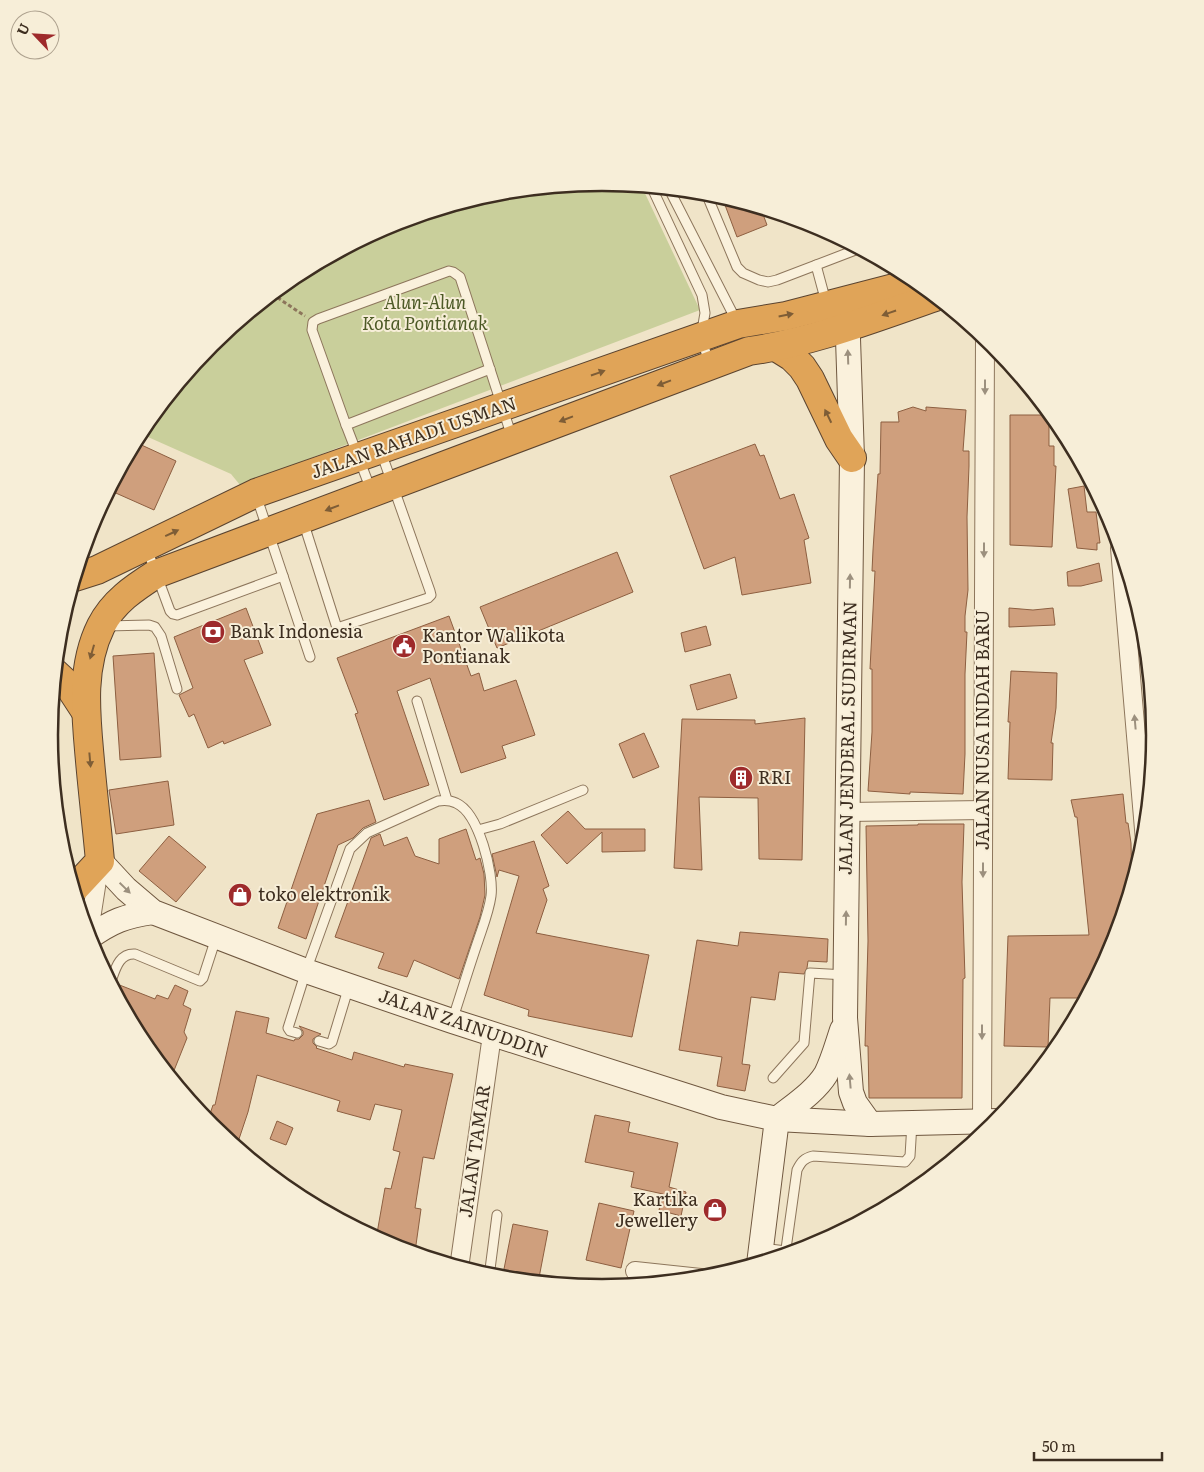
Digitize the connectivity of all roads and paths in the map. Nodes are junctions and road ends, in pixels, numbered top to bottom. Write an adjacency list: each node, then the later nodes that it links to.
1 (655, 194): 12 (lane)
2 (671, 196): 13 (lane)
3 (710, 202): 5 (lane)
4 (850, 252): 5 (lane)
5 (816, 265): 9 (lane)
6 (907, 284): 9 (highway)
7 (278, 298): 10 (path)
8 (927, 300): 11 (highway, one-way to 11)
9 (837, 302): 11 (street, JALAN JENDERAL SUDIRMAN); 13 (highway, one-way to 9)
10 (313, 322): 17 (lane); 19 (lane)
11 (847, 328): 14 (highway); 22 (street, JALAN JENDERAL SUDIRMAN, one-way to 11)
12 (701, 336): 13 (highway, JALAN RAHADI USMAN); 16 (lane); 18 (highway, JALAN RAHADI USMAN, one-way to 12)
13 (743, 337): 14 (highway); 16 (highway, JALAN RAHADI USMAN)
14 (776, 347): 22 (highway, one-way to 14)
15 (985, 349): 41 (street, JALAN NUSA INDAH BARU, one-way to 41)
16 (710, 365): 20 (highway, JALAN RAHADI USMAN, one-way to 20)
17 (490, 369): 18 (lane); 19 (lane)
18 (503, 406): 20 (lane); 21 (highway, JALAN RAHADI USMAN)
19 (346, 425): 21 (lane)
20 (513, 439): 23 (highway, JALAN RAHADI USMAN)
21 (369, 453): 23 (lane); 23 (lane); 24 (highway, JALAN RAHADI USMAN)
22 (852, 458): 42 (street, JALAN JENDERAL SUDIRMAN, one-way to 22)
23 (383, 489): 25 (highway, JALAN RAHADI USMAN, one-way to 25); 25 (lane)
24 (256, 493): 26 (lane); 27 (highway, JALAN RAHADI USMAN, one-way to 24)
25 (302, 519): 26 (highway, JALAN RAHADI USMAN)
26 (269, 532): 29 (highway, JALAN RAHADI USMAN); 30 (lane)
27 (145, 545): 28 (highway, JALAN RAHADI USMAN); 29 (lane)
28 (86, 573)
29 (156, 574): 30 (lane); 32 (highway, JALAN RAHADI USMAN)
30 (282, 576): 33 (lane)
31 (1126, 587): 40 (street, one-way to 31)
32 (101, 626): 35 (lane); 37 (highway, JALAN RAHADI USMAN, one-way to 37)
33 (310, 656)
34 (61, 678): 37 (highway)
35 (176, 688)
36 (417, 700): 39 (lane)
37 (86, 712): 44 (highway, JALAN RAHADI USMAN, one-way to 44)
38 (583, 790): 43 (lane)
39 (447, 800): 43 (lane); 50 (lane)
40 (1142, 805)
41 (983, 810): 42 (street); 60 (street, JALAN NUSA INDAH BARU, one-way to 60)
42 (848, 812): 51 (street, JALAN JENDERAL SUDIRMAN, one-way to 42)
43 (478, 830): 55 (lane)
44 (100, 861): 45 (highway); 46 (street, JALAN ZAINUDDIN, one-way to 46); 47 (street)
45 (78, 884)
46 (154, 912): 48 (street); 49 (street, JALAN ZAINUDDIN)
47 (90, 922)
48 (95, 934)
49 (217, 937): 50 (street, JALAN ZAINUDDIN); 52 (lane)
50 (306, 971): 53 (street, JALAN ZAINUDDIN); 56 (lane)
51 (846, 974): 54 (street, JALAN JENDERAL SUDIRMAN); 59 (lane)
52 (113, 976)
53 (349, 986): 55 (street, JALAN ZAINUDDIN); 58 (lane)
54 (845, 1018): 61 (street, JALAN JENDERAL SUDIRMAN); 64 (street, JALAN JENDERAL SUDIRMAN, one-way to 54)
55 (452, 1021): 57 (street, JALAN ZAINUDDIN)
56 (297, 1033)
57 (492, 1035): 61 (street, JALAN ZAINUDDIN); 68 (street, JALAN TAMAR)
58 (319, 1041)
59 (773, 1078)
60 (990, 1118)
61 (777, 1119): 64 (street, JALAN ZAINUDDIN); 67 (street)
62 (987, 1121): 63 (street, JALAN ZAINUDDIN)
63 (912, 1123): 64 (street, JALAN ZAINUDDIN); 66 (lane)
64 (870, 1124)
65 (497, 1215): 69 (lane)
66 (786, 1249)
67 (760, 1256)
68 (457, 1261)
69 (490, 1269)
70 (635, 1271): 71 (street)
71 (676, 1275)

